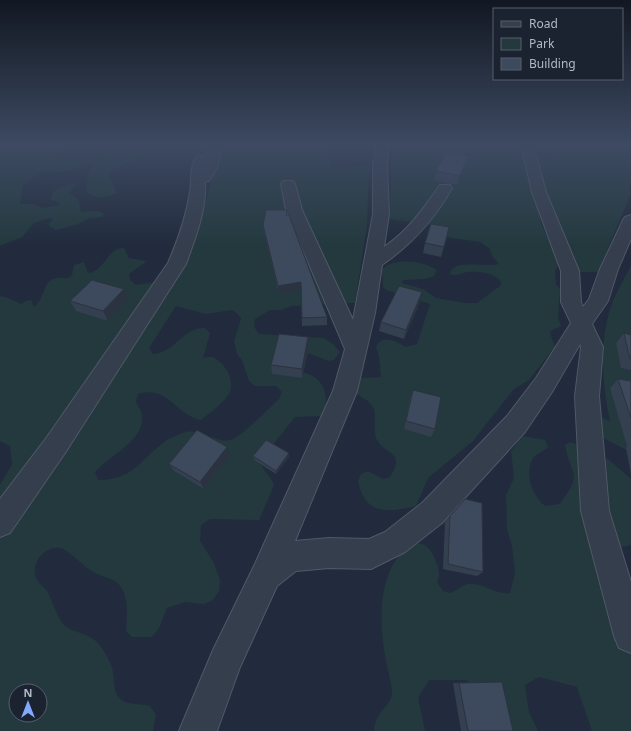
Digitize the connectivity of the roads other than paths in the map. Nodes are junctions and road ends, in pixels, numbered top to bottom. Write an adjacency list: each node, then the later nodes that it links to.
1 (197, 178): 10 (street)
2 (380, 178): 7 (street)
3 (536, 178): 8 (street)
4 (288, 184): 9 (street)
5 (445, 188): 7 (street)
6 (631, 220): 8 (street)
7 (374, 262): 9 (street)
8 (581, 324): 11 (street); 12 (street)
9 (356, 349): 11 (street)
10 (0, 523)
11 (266, 575): 13 (street)
12 (631, 636)
13 (198, 731)

